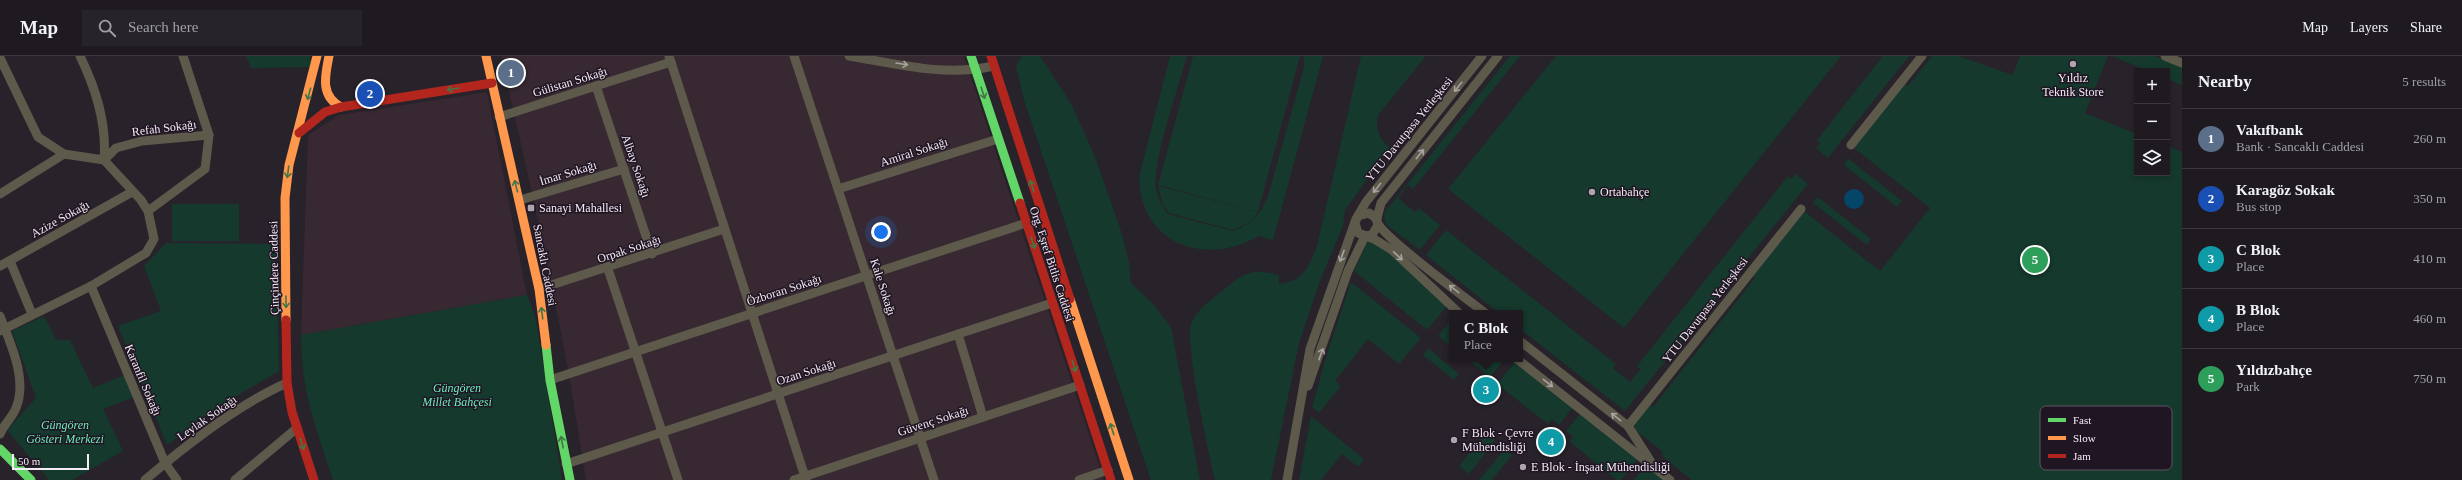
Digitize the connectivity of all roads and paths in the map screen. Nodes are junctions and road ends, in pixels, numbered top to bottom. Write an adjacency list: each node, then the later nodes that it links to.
1 (80, 56): 28 (street)
2 (183, 56): 24 (street)
3 (317, 56): 23 (main road, Çinçindere Caddesi, one-way to 23)
4 (329, 56): 21 (main road)
5 (486, 56): 19 (main road, Sancaklı Caddesi)
6 (794, 56): 30 (street, Kale Sokağı)
7 (849, 56): 18 (street, one-way to 18)
8 (971, 56): 18 (main road, Org. Eşref Bitlis Caddesi)
9 (990, 56): 17 (main road, Org. Eşref Bitlis Caddesi)
10 (1482, 56): 36 (street, YTU Davutpasa Yerleşkesi, one-way to 36)
11 (1498, 56): 37 (street, YTU Davutpasa Yerleşkesi, one-way to 11)
12 (1922, 56): 26 (street)
13 (2165, 56): 16 (street)
14 (0, 58): 27 (street)
15 (670, 59): 20 (street, Gülistan Sokağı); 39 (street)
16 (2182, 63)
17 (993, 66): 18 (street); 88 (main road, Org. Eşref Bitlis Caddesi, one-way to 17)
18 (975, 70): 25 (main road, Org. Eşref Bitlis Caddesi, one-way to 25)
19 (492, 83): 21 (main road, one-way to 21); 22 (main road, Sancaklı Caddesi)
20 (596, 86): 22 (street, Gülistan Sokağı); 29 (street, Albay Sokağı)
21 (341, 107): 23 (main road)
22 (499, 117): 33 (main road, Sancaklı Caddesi, one-way to 22)
23 (298, 134): 61 (main road, Çinçindere Caddesi, one-way to 61)
24 (210, 135): 28 (street, Refah Sokağı); 35 (street)
25 (998, 138): 30 (street, Amiral Sokağı); 38 (main road, Org. Eşref Bitlis Caddesi)
26 (1851, 145)
27 (64, 154): 28 (street); 32 (street)
28 (104, 160): 31 (street)
29 (624, 169): 33 (street, İmar Sokağı); 41 (street, Albay Sokağı)
30 (838, 189): 45 (street, Kale Sokağı)
31 (132, 192): 35 (street); 42 (street, Azize Sokağı)
32 (0, 194)
33 (520, 200): 47 (main road, Sancaklı Caddesi)
34 (1801, 209): 66 (street, YTU Davutpasa Yerleşkesi)
35 (148, 211): 46 (street)
36 (1356, 219): 37 (street); 40 (street); 64 (street, YTU Davutpasa Yerleşkesi, one-way to 64)
37 (1377, 221): 40 (street, YTU Davutpasa Yerleşkesi); 50 (street, one-way to 37)
38 (1026, 223): 45 (street, Özboran Sokağı); 48 (main road, Org. Eşref Bitlis Caddesi, one-way to 48)
39 (724, 229): 41 (street, Orpak Sokağı); 51 (street)
40 (1365, 236): 49 (street, one-way to 49); 64 (street, YTU Davutpasa Yerleşkesi, one-way to 40)
41 (652, 254): 44 (street, Orpak Sokağı)
42 (10, 261): 43 (street, Azize Sokağı); 52 (street)
43 (0, 266)
44 (608, 269): 47 (street, Orpak Sokağı); 57 (street)
45 (867, 275): 51 (street, Özboran Sokağı); 58 (street, Kale Sokağı)
46 (91, 286): 52 (street); 72 (street, Karanfil Sokağı)
47 (540, 289): 60 (main road, Sancaklı Caddesi, one-way to 47)
48 (1052, 303): 55 (street, Ozan Sokağı); 62 (main road, Org. Eşref Bitlis Caddesi, one-way to 62)
49 (1456, 310)
50 (1481, 310)
51 (751, 313): 57 (street, Özboran Sokağı); 63 (street)
52 (32, 314): 54 (street)
53 (0, 316): 54 (street)
54 (2, 330): 69 (street)
55 (958, 334): 58 (street, Ozan Sokağı); 65 (street)
56 (1523, 343): 66 (street, one-way to 56)
57 (635, 352): 60 (street, Özboran Sokağı); 68 (street)
58 (893, 355): 63 (street, Ozan Sokağı); 70 (street, Kale Sokağı)
59 (1521, 362): 74 (street, one-way to 74)
60 (550, 380): 73 (main road, Sancaklı Caddesi, one-way to 60)
61 (287, 384): 67 (main road, Çinçindere Caddesi); 72 (street, Leylak Sokağı)
62 (1080, 385): 65 (street, Güvenç Sokağı); 75 (main road, Org. Eşref Bitlis Caddesi)
63 (778, 394): 68 (street, Ozan Sokağı); 76 (street)
64 (1302, 403): 89 (street, YTU Davutpasa Yerleşkesi)
65 (984, 417): 70 (street, Güvenç Sokağı)
66 (1628, 426): 74 (street)
67 (297, 428): 80 (street); 81 (main road, Çinçindere Caddesi, one-way to 81)
68 (662, 432): 73 (street, Ozan Sokağı); 83 (street)
69 (0, 434)
70 (921, 438): 76 (street, Güvenç Sokağı); 85 (street, Kale Sokağı)
71 (0, 449): 77 (main road)
72 (165, 463): 78 (street, Leylak Sokağı); 79 (street, Karanfil Sokağı)
73 (566, 464): 82 (main road, Sancaklı Caddesi)
74 (1657, 469): 90 (street)
75 (1108, 470): 86 (street); 87 (main road, Org. Eşref Bitlis Caddesi)
76 (805, 478): 84 (street, Güvenç Sokağı)
77 (31, 480)
78 (145, 480)
79 (177, 480)
80 (235, 480)
81 (314, 480)
82 (570, 480)
83 (678, 480)
84 (794, 480)
85 (934, 480)
86 (1079, 480)
87 (1111, 480)
88 (1129, 480)
89 (1287, 480)
90 (1670, 480)

